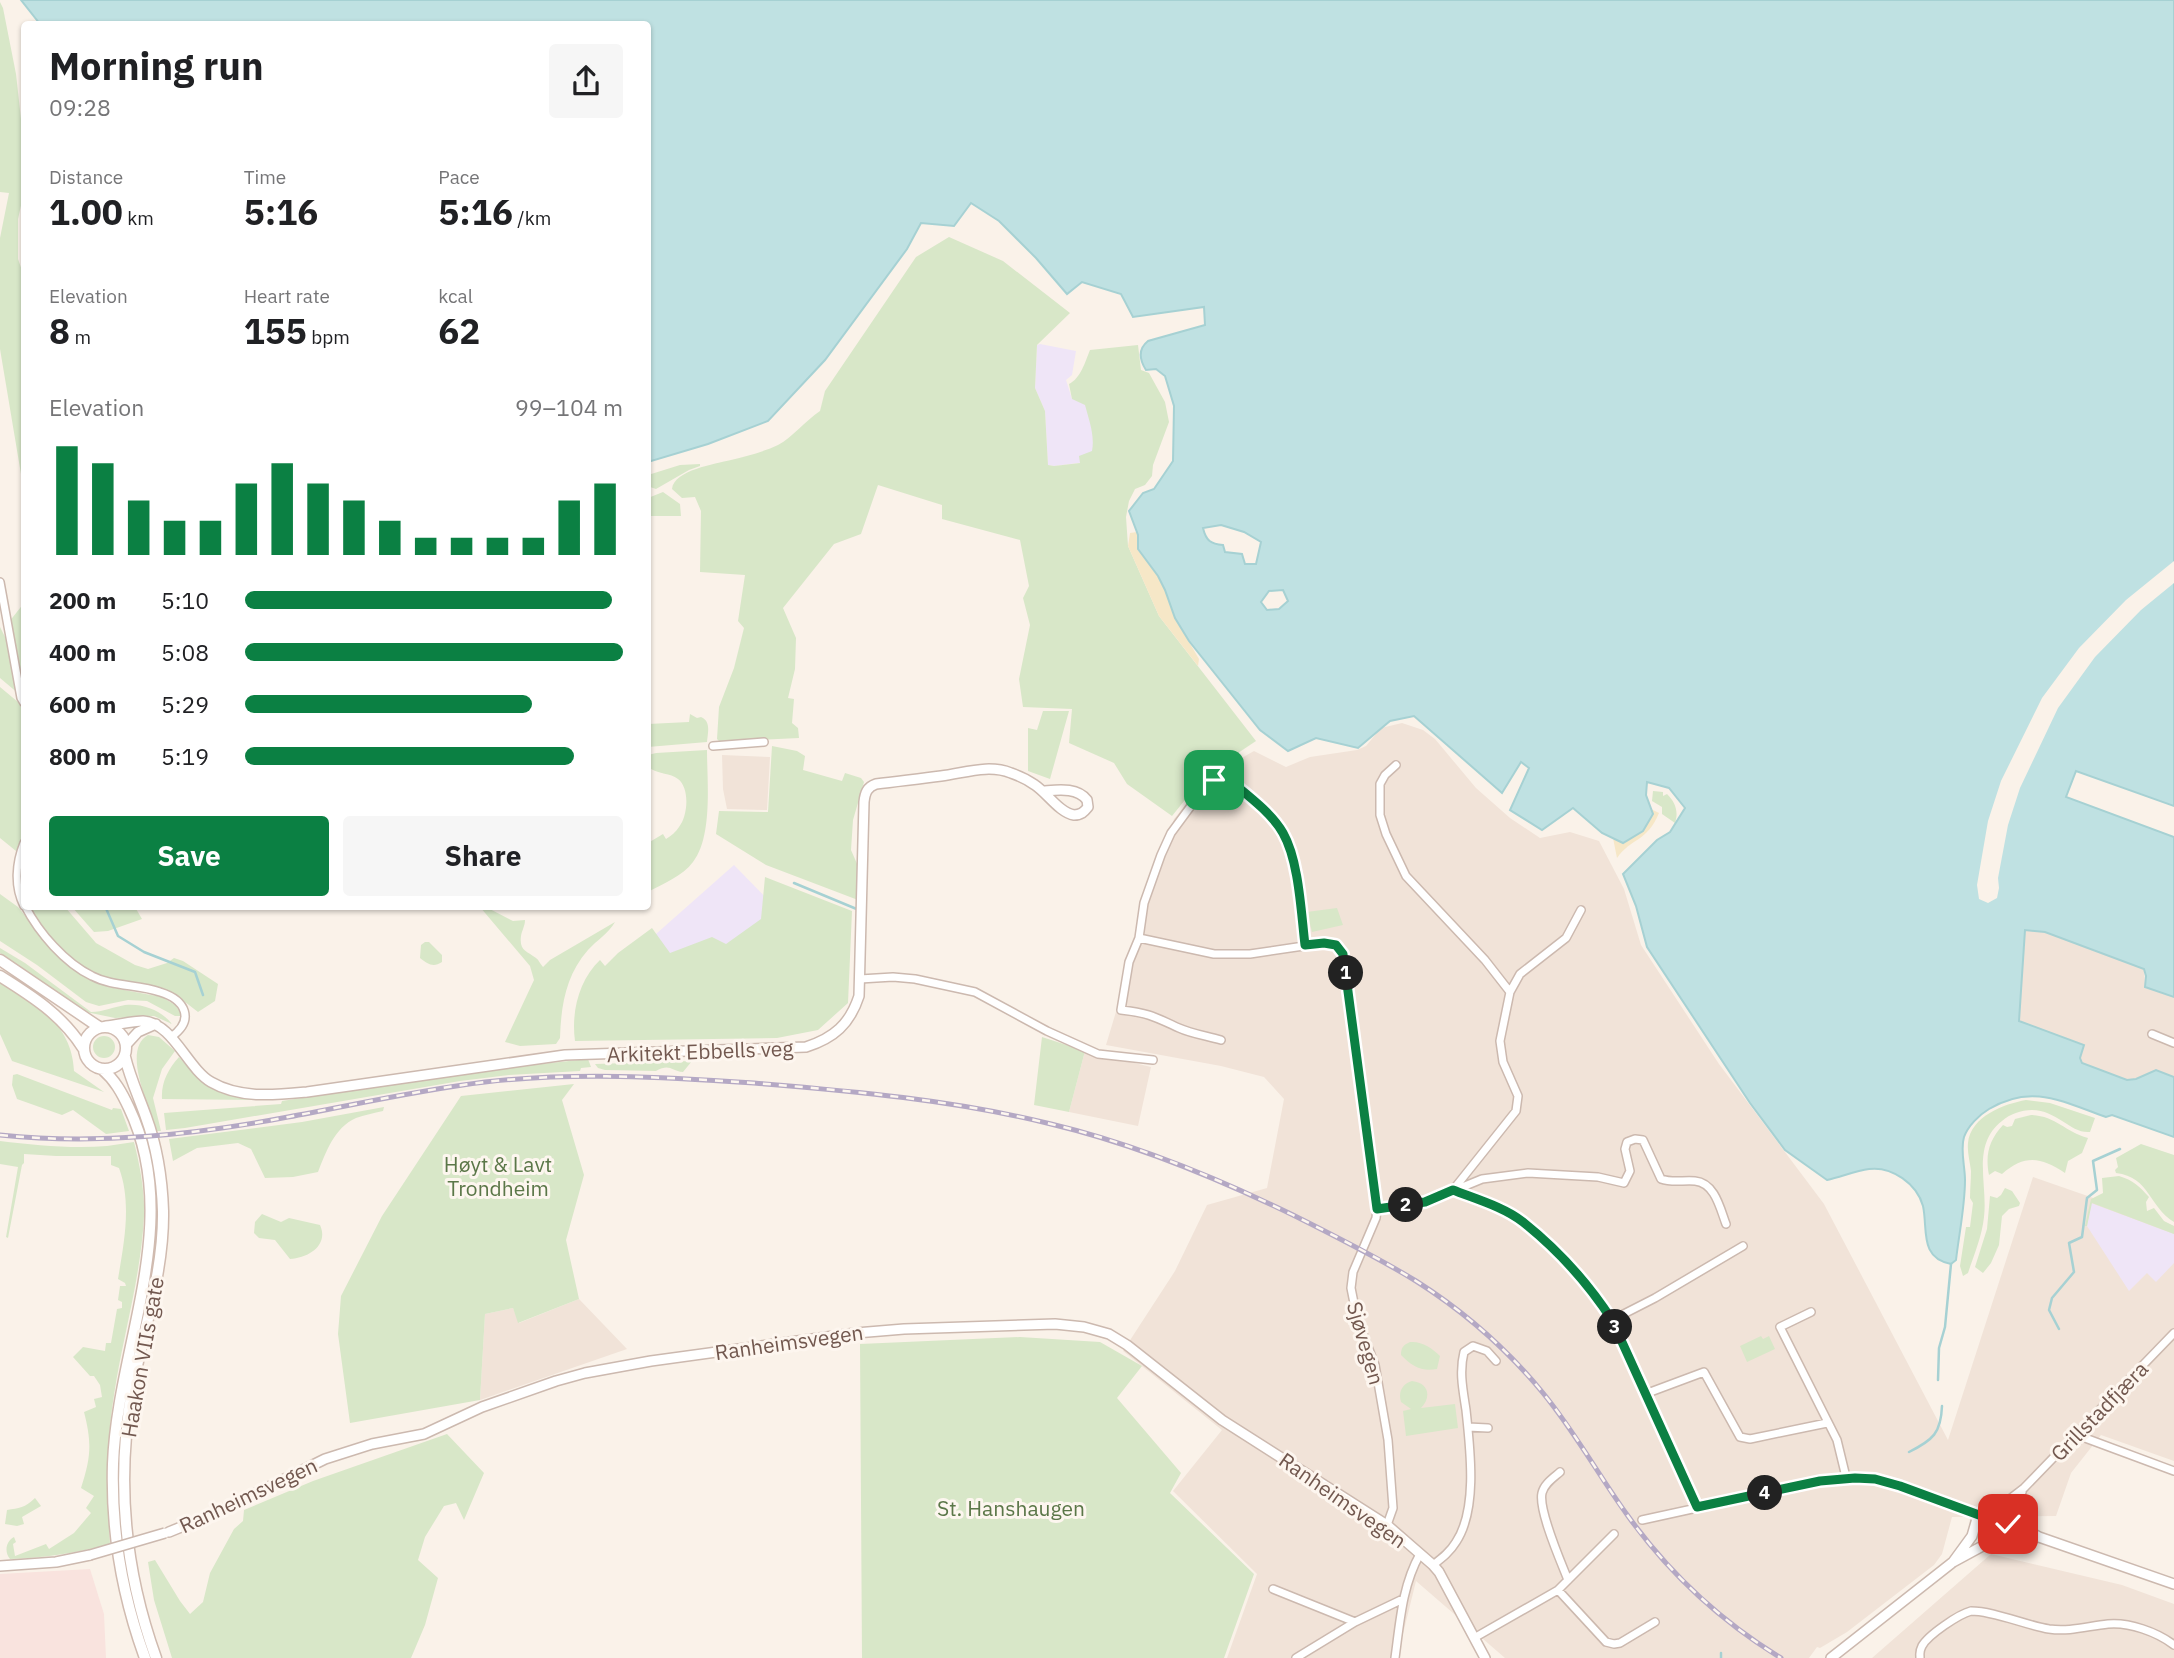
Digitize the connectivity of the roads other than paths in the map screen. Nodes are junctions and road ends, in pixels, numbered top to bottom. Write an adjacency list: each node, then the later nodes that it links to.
1 (0, 582): 2 (street)
2 (2, 605): 3 (street)
3 (21, 698)
4 (764, 742): 5 (street)
5 (713, 746)
6 (1396, 765): 17 (street)
7 (1042, 791): 7 (street, Arkitekt Ebbells veg); 16 (street, Arkitekt Ebbells veg)
8 (21, 850): 9 (street)
9 (21, 892)
10 (28, 910): 21 (street)
11 (1581, 910): 17 (street)
12 (1139, 938): 13 (street); 13 (street); 22 (street)
13 (1305, 945): 30 (street, Sjøvegen)
14 (0, 960): 19 (main road)
15 (0, 976): 25 (main road)
16 (860, 979): 21 (street, Arkitekt Ebbells veg); 27 (street)
17 (1510, 992): 29 (street)
18 (156, 1024): 19 (street); 21 (street, Arkitekt Ebbells veg); 24 (street)
19 (102, 1027): 24 (main road); 25 (main road)
20 (2152, 1034): 23 (street)
21 (171, 1037)
22 (1222, 1040)
23 (2174, 1043)
24 (126, 1045): 26 (main road)
25 (83, 1048): 28 (main road)
26 (125, 1057): 28 (main road); 70 (main road, Haakon VIIs gate)
27 (1153, 1060)
28 (103, 1069): 69 (main road, Haakon VIIs gate)
29 (1453, 1190): 30 (street); 31 (street); 34 (street)
30 (1377, 1209): 51 (street, Sjøvegen)
31 (1726, 1224)
32 (1743, 1246): 34 (street)
33 (1811, 1312): 38 (street)
34 (1612, 1320): 37 (street)
35 (2174, 1333): 41 (street, Grillstadfjæra)
36 (1496, 1361): 39 (street)
37 (1645, 1394): 38 (street); 46 (street)
38 (1827, 1423): 44 (street)
39 (1468, 1427): 40 (street); 58 (street)
40 (1488, 1428)
41 (2077, 1435): 42 (street); 45 (street, Grillstadfjæra)
42 (2174, 1471)
43 (1560, 1472): 60 (street)
44 (1846, 1478): 46 (street); 48 (street)
45 (2024, 1488): 47 (street, Grillstadfjæra); 49 (street, Grillstadfjæra)
46 (1697, 1507): 50 (street)
47 (1998, 1508): 48 (street); 49 (street)
48 (1979, 1515): 52 (street)
49 (2006, 1516): 54 (street); 55 (street)
50 (1642, 1520)
51 (1387, 1525): 56 (street, Ranheimsvegen); 59 (street, Ranheimsvegen, bridge)
52 (1977, 1526): 54 (street); 57 (street)
53 (1614, 1534): 60 (street)
54 (1997, 1537): 55 (street); 57 (street)
55 (2039, 1537): 61 (street)
56 (1420, 1554): 58 (street, Ranheimsvegen); 64 (street)
57 (1953, 1562): 74 (street)
58 (1433, 1564): 67 (street, Ranheimsvegen)
59 (0, 1566)
60 (1568, 1580): 63 (street)
61 (2174, 1584)
62 (1273, 1589): 65 (street)
63 (1558, 1590): 66 (street); 67 (street)
64 (1403, 1599): 65 (street); 72 (street)
65 (1355, 1622): 71 (street)
66 (1655, 1622)
67 (1474, 1638): 73 (street, Ranheimsvegen)
68 (2174, 1645): 75 (street)
69 (145, 1658)
70 (156, 1658)
71 (1296, 1658)
72 (1395, 1658)
73 (1485, 1658)
74 (1831, 1658)
75 (1920, 1658)

